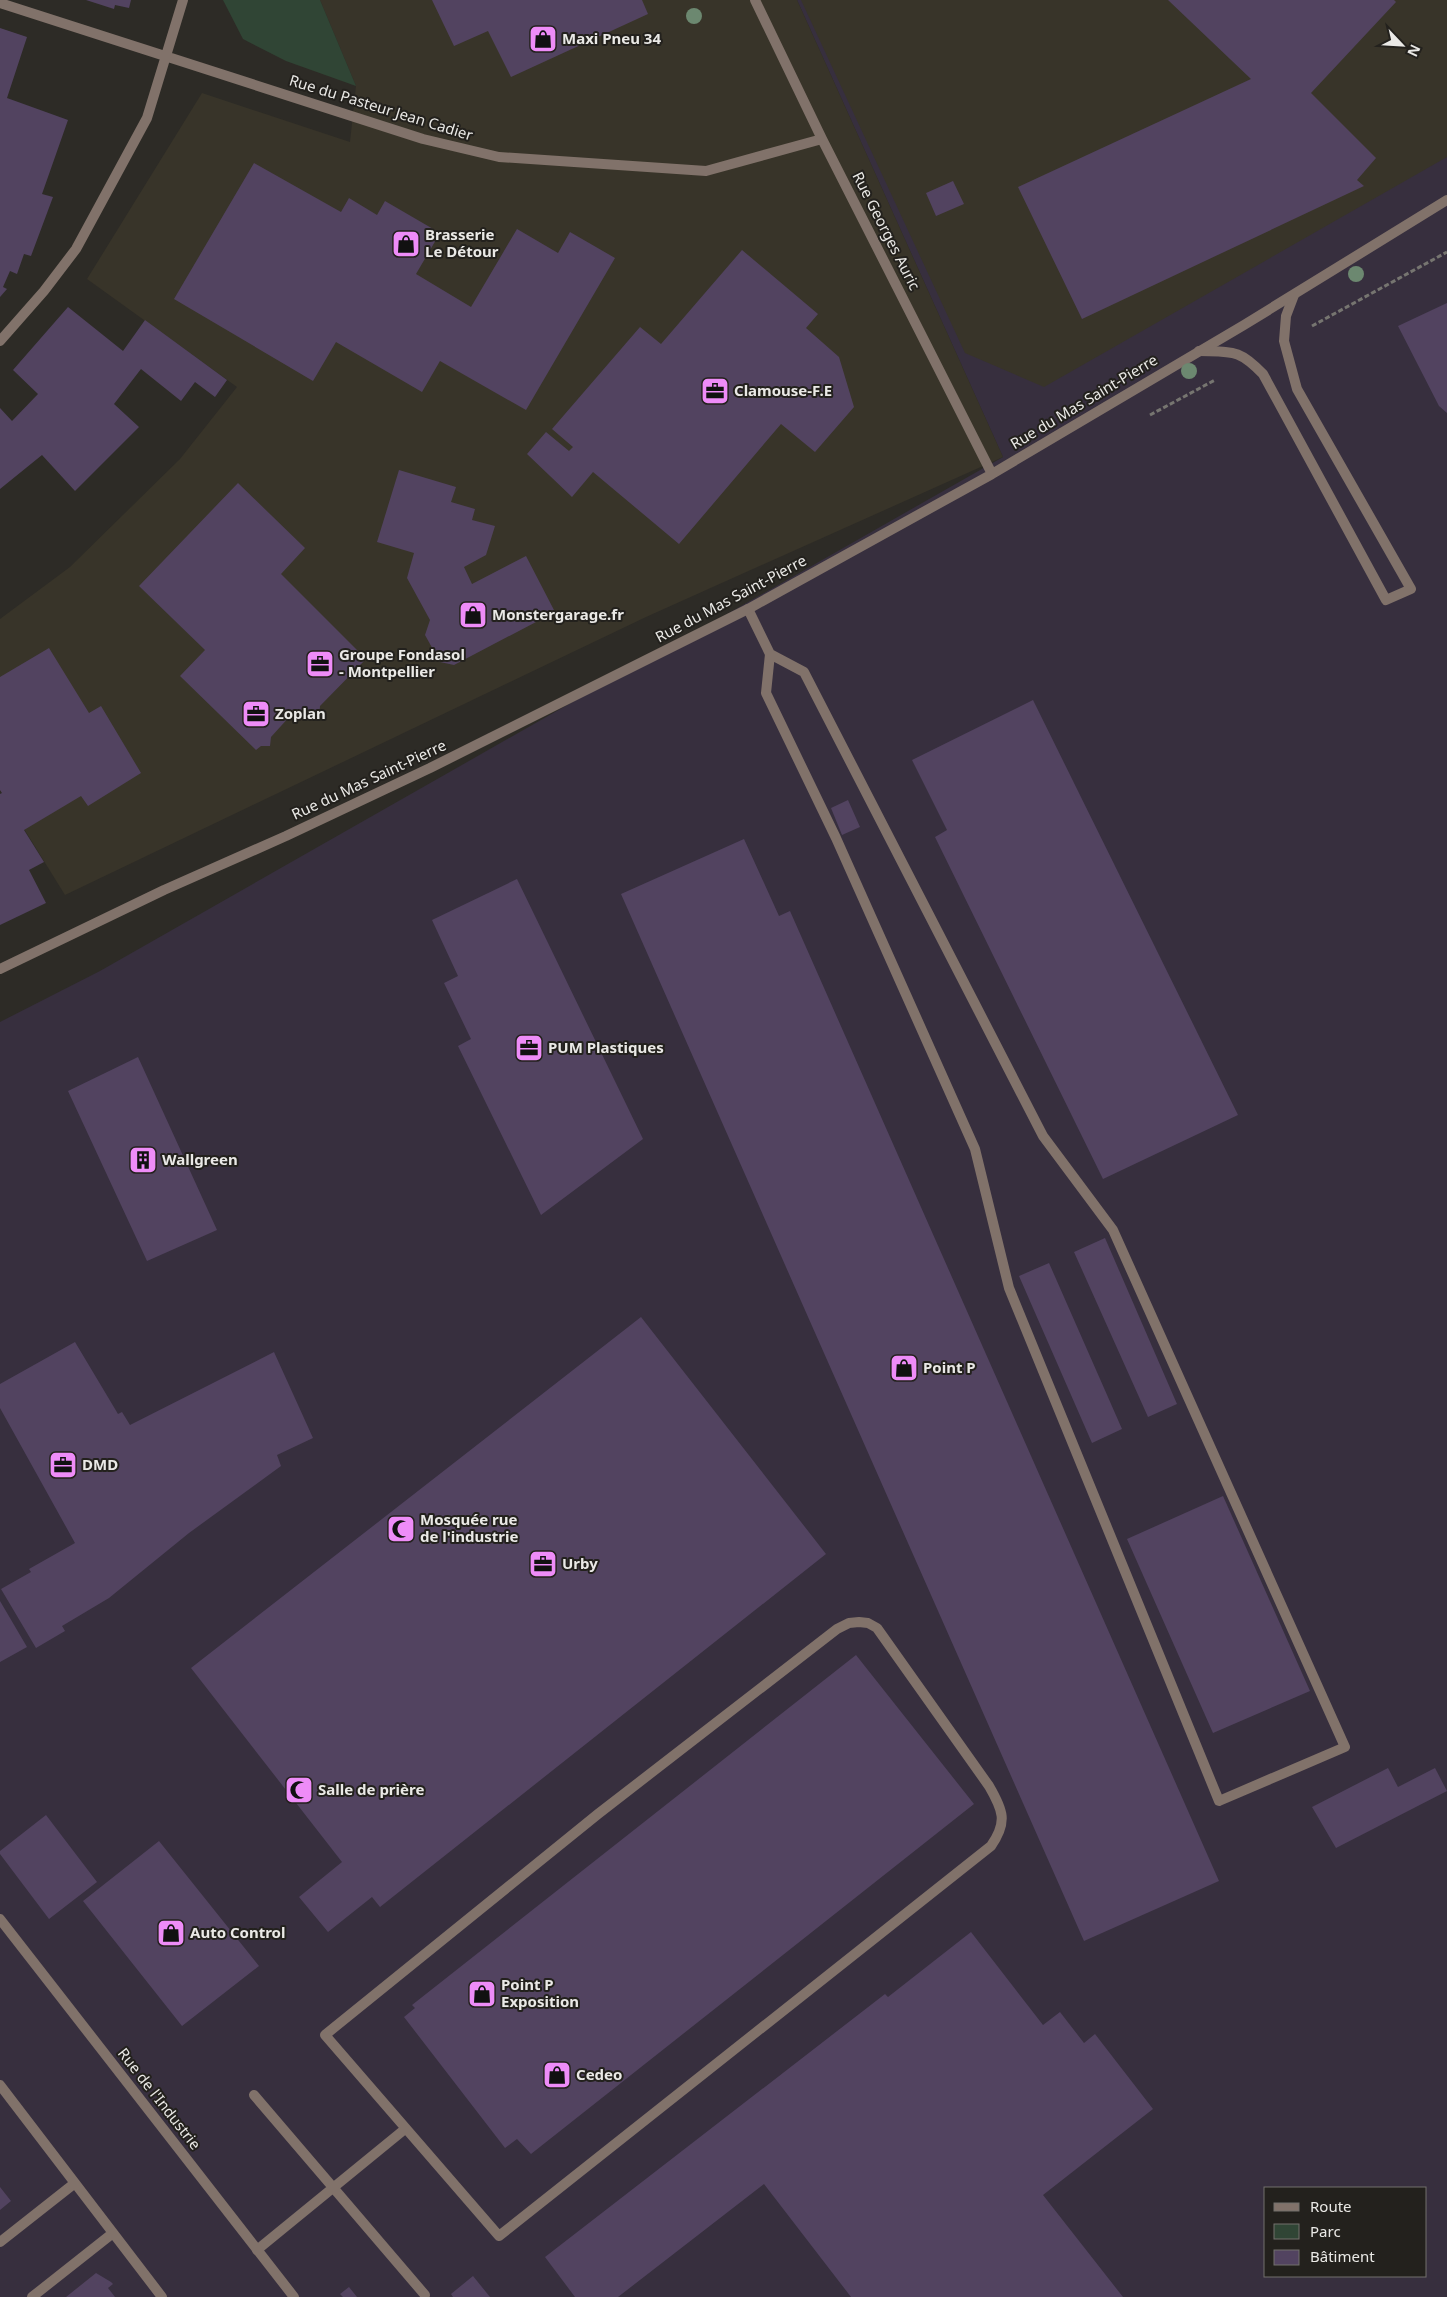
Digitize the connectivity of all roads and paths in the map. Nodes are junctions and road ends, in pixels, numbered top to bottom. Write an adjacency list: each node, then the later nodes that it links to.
1 (183, 0): 5 (street)
2 (755, 0): 6 (street, Rue Georges Auric)
3 (0, 3): 4 (street, Rue du Pasteur Jean Cadier)
4 (21, 5): 5 (street, Rue du Pasteur Jean Cadier)
5 (165, 56): 6 (street, Rue du Pasteur Jean Cadier); 9 (street)
6 (822, 139): 11 (street, Rue Georges Auric)
7 (1447, 200): 8 (street, Rue du Mas Saint-Pierre)
8 (1294, 295): 10 (street, Rue du Mas Saint-Pierre); 10 (street)
9 (0, 341)
10 (1199, 351): 11 (street, Rue du Mas Saint-Pierre)
11 (992, 474): 12 (street, Rue du Mas Saint-Pierre)
12 (748, 609): 13 (street); 14 (street, Rue du Mas Saint-Pierre)
13 (770, 654): 13 (street)
14 (0, 969)
15 (0, 1918): 23 (street, Rue de l'Industrie)
16 (0, 2085): 19 (street)
17 (254, 2095): 20 (street)
18 (405, 2129): 18 (street); 20 (street)
19 (75, 2183): 21 (street); 22 (street)
20 (334, 2188): 23 (street); 24 (street)
21 (113, 2233): 25 (street); 26 (street)
22 (0, 2242)
23 (257, 2250): 27 (street, Rue de l'Industrie)
24 (425, 2295)
25 (32, 2297)
26 (162, 2297)
27 (294, 2297)

